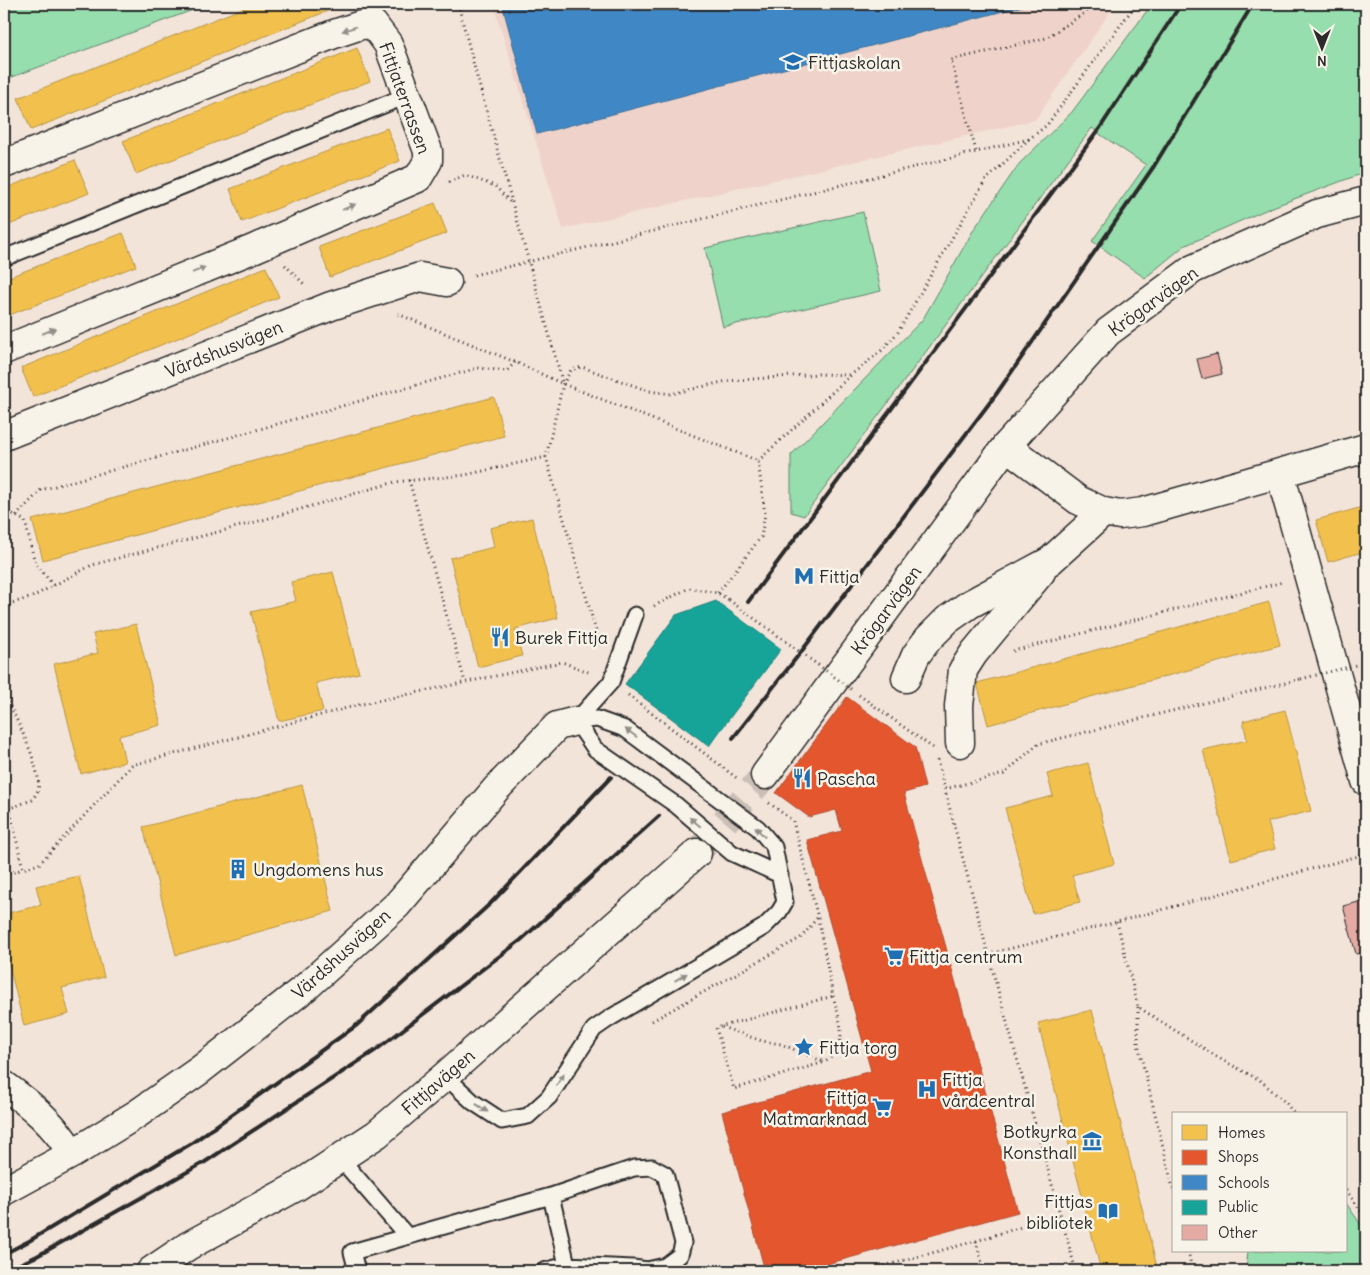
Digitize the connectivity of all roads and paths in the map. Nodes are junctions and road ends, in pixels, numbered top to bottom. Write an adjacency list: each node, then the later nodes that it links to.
1 (458, 4): 11 (path)
2 (1095, 4): 6 (path)
3 (1136, 4): 5 (path)
4 (406, 96): 7 (street, Fittjaterrassen, one-way to 7); 9 (lane); 15 (street, Fittjaterrassen, one-way to 4)
5 (1029, 139): 6 (path); 17 (path)
6 (976, 151): 11 (path)
7 (4, 164)
8 (1366, 201): 20 (street, Krögarvägen)
9 (4, 258)
10 (282, 262): 13 (path)
11 (528, 262): 12 (path); 18 (path)
12 (447, 282): 19 (street, Värdshusvägen)
13 (305, 285)
14 (391, 311): 16 (path)
15 (4, 350)
16 (515, 362): 18 (path); 28 (path)
17 (851, 375): 18 (path); 23 (path)
18 (562, 384): 22 (path); 23 (path)
19 (4, 436)
20 (1006, 446): 27 (street); 43 (street, Krögarvägen)
21 (1366, 448): 24 (street)
22 (546, 457): 25 (path); 39 (path)
23 (758, 461): 32 (path)
24 (1280, 473): 27 (street); 44 (street)
25 (409, 480): 31 (path); 38 (path)
26 (4, 509): 28 (path)
27 (1104, 512): 29 (street)
28 (16, 516): 31 (path)
29 (1050, 561): 35 (street); 37 (street)
30 (1284, 581): 35 (path)
31 (54, 586): 33 (path)
32 (718, 593): 34 (path); 46 (path, bridge)
33 (4, 607)
34 (635, 615): 39 (lane)
35 (968, 662): 42 (street)
36 (1365, 662): 46 (path, bridge)
37 (906, 678)
38 (465, 682): 39 (path); 50 (path)
39 (611, 682): 41 (lane)
40 (4, 693): 47 (path)
41 (576, 721): 52 (lane, one-way to 41); 52 (lane, Värdshusvägen, one-way to 41); 63 (street, Värdshusvägen)
42 (960, 743)
43 (765, 775)
44 (1366, 781)
45 (4, 782): 47 (path)
46 (945, 790): 55 (path)
47 (10, 808): 50 (path)
48 (697, 853): 60 (street, Fittjavägen)
49 (1366, 854): 54 (path)
50 (23, 869): 51 (path)
51 (4, 874)
52 (780, 875): 60 (lane, Värdshusvägen, one-way to 52)
53 (818, 918): 57 (path)
54 (1117, 922): 55 (path); 56 (path)
55 (988, 954): 69 (path)
56 (1138, 1006): 62 (path); 65 (path)
57 (651, 1021)
58 (721, 1026): 59 (path); 59 (path); 59 (path)
59 (825, 1062)
60 (445, 1076): 64 (street, Fittjavägen)
61 (4, 1084): 63 (street)
62 (1293, 1112)
63 (72, 1154): 66 (street, Värdshusvägen)
64 (340, 1158): 71 (lane); 76 (street, Fittjavägen)
65 (1172, 1184)
66 (4, 1191)
67 (1348, 1193): 70 (path)
68 (551, 1196): 71 (lane); 74 (lane); 74 (lane)
69 (1060, 1216): 72 (path); 81 (path)
70 (1366, 1218)
71 (408, 1236): 77 (lane)
72 (976, 1241): 79 (path); 80 (path)
73 (1188, 1252): 75 (path)
74 (567, 1265): 78 (lane)
75 (1191, 1265)
76 (151, 1271)
77 (357, 1271)
78 (544, 1271)
79 (865, 1271)
80 (984, 1271)
81 (1076, 1271)

